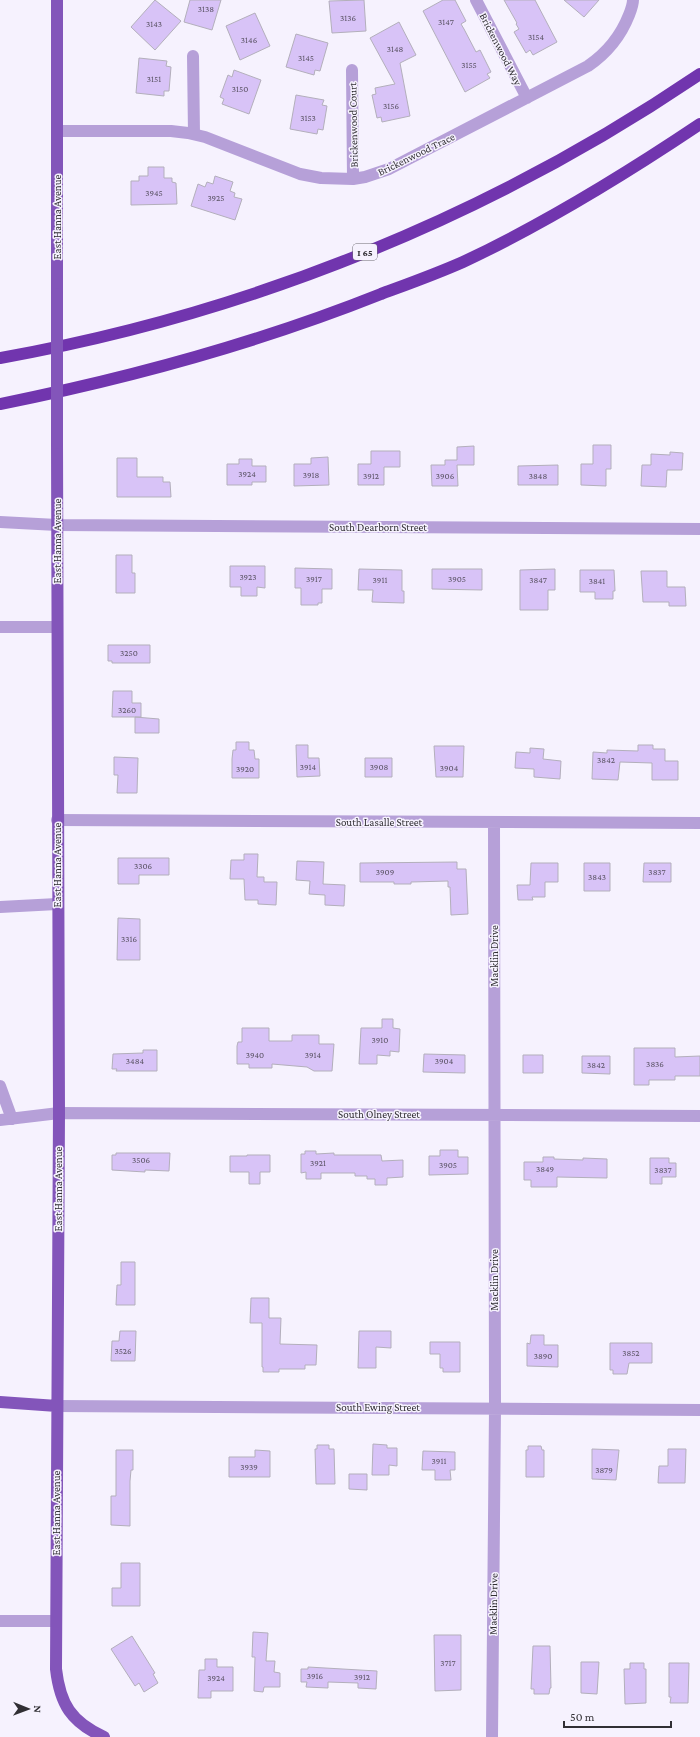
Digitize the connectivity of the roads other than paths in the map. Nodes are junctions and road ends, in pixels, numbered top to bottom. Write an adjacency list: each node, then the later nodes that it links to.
1 (57, 0): 9 (main road, East Hanna Avenue)
2 (476, 0): 7 (street, Brickenwood Way)
3 (633, 0): 7 (street, Brickenwood Trace)
4 (193, 56): 10 (street)
5 (352, 70): 11 (street, Brickenwood Court)
6 (700, 74): 12 (highway, I 65)
7 (527, 98): 11 (street, Brickenwood Trace)
8 (700, 124): 13 (highway)
9 (57, 131): 10 (street, Brickenwood Trace); 15 (main road, East Hanna Avenue, bridge)
10 (194, 134): 11 (street, Brickenwood Trace)
11 (353, 179)
12 (0, 358)
13 (0, 405)
14 (0, 522): 15 (street, South Dearborn Street)
15 (57, 525): 16 (street, South Dearborn Street); 18 (main road, East Hanna Avenue)
16 (700, 529)
17 (0, 627): 18 (street)
18 (57, 627): 19 (main road, East Hanna Avenue)
19 (57, 820): 20 (street, South Lasalle Street); 22 (main road, East Hanna Avenue)
20 (494, 822): 21 (street, South Lasalle Street); 26 (street, Macklin Drive)
21 (700, 824)
22 (57, 904): 23 (street); 25 (main road, East Hanna Avenue)
23 (0, 907)
24 (0, 1086): 28 (street)
25 (59, 1112): 26 (street, South Olney Street); 28 (street, South Olney Street); 30 (main road, East Hanna Avenue)
26 (494, 1115): 27 (street, South Olney Street); 31 (street, Macklin Drive)
27 (700, 1116)
28 (6, 1119)
29 (0, 1402): 30 (main road)
30 (57, 1406): 31 (street, South Ewing Street); 34 (main road, East Hanna Avenue)
31 (495, 1408): 32 (street, South Ewing Street); 36 (street, Macklin Drive)
32 (700, 1410)
33 (0, 1621): 34 (street)
34 (56, 1621): 35 (main road, East Hanna Avenue)
35 (104, 1737)
36 (492, 1737)

